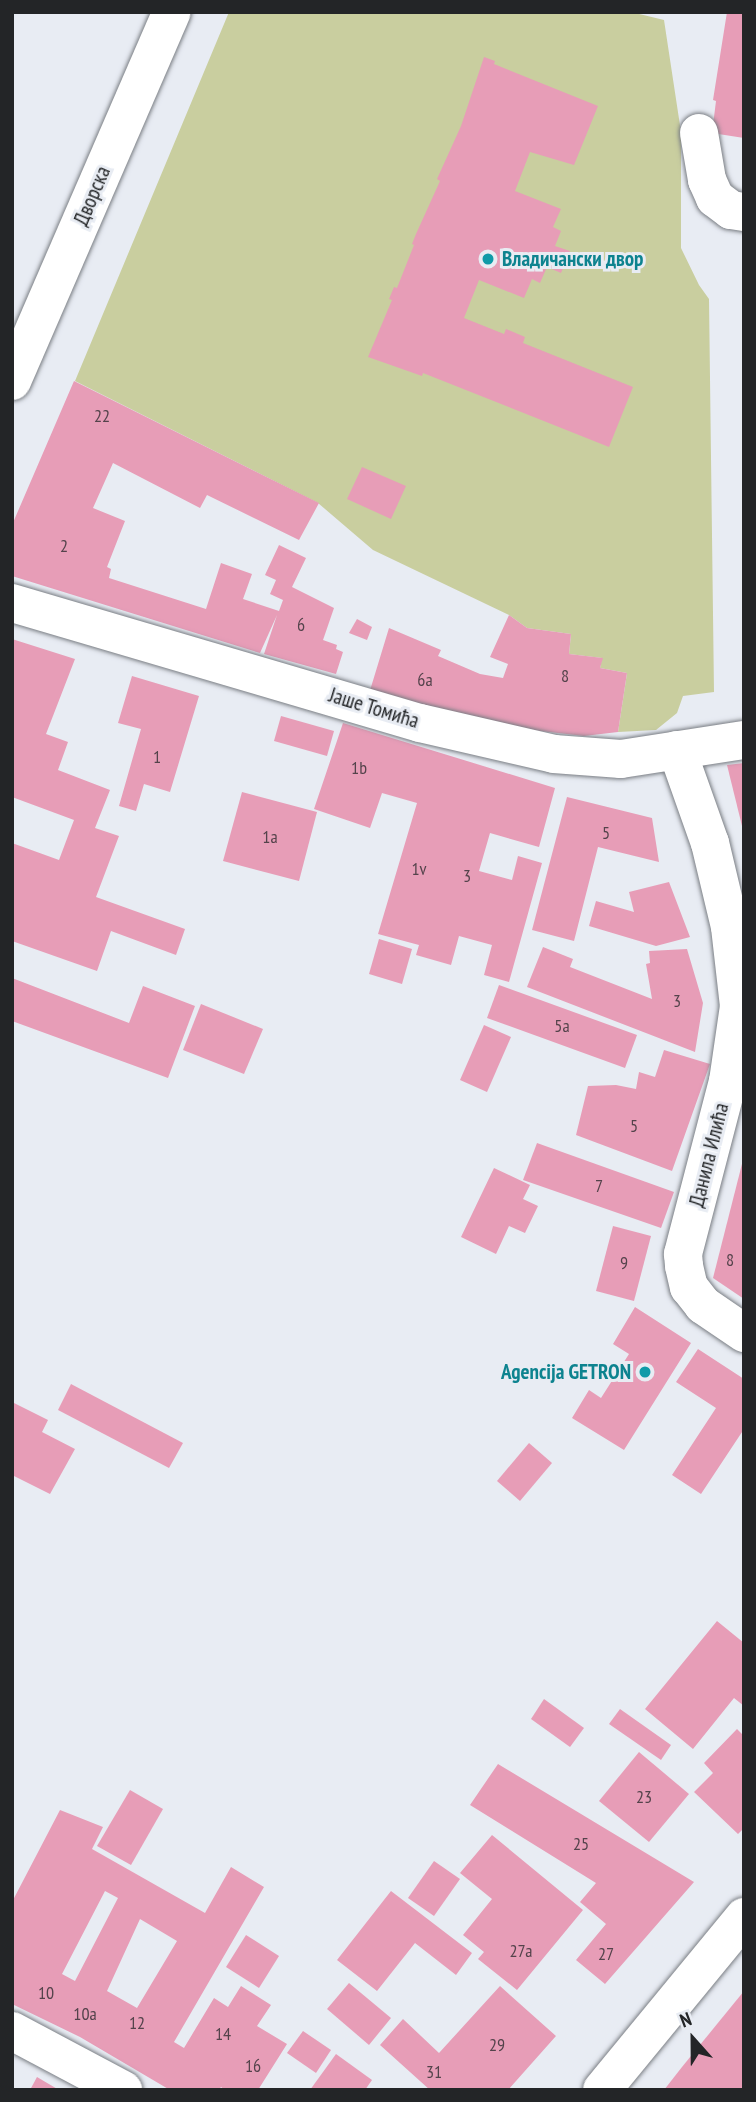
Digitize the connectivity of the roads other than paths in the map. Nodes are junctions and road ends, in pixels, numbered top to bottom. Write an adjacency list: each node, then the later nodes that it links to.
1 (172, 12): 4 (street, Дворска)
2 (699, 133): 3 (street)
3 (744, 212)
4 (12, 381)
5 (12, 603): 7 (street, Јаше Томића)
6 (744, 740): 7 (street, Јаше Томића)
7 (677, 750): 8 (street, Данила Илића)
8 (744, 1333)
9 (744, 1917): 12 (street)
10 (12, 2031): 11 (street)
11 (123, 2090)
12 (602, 2090)

